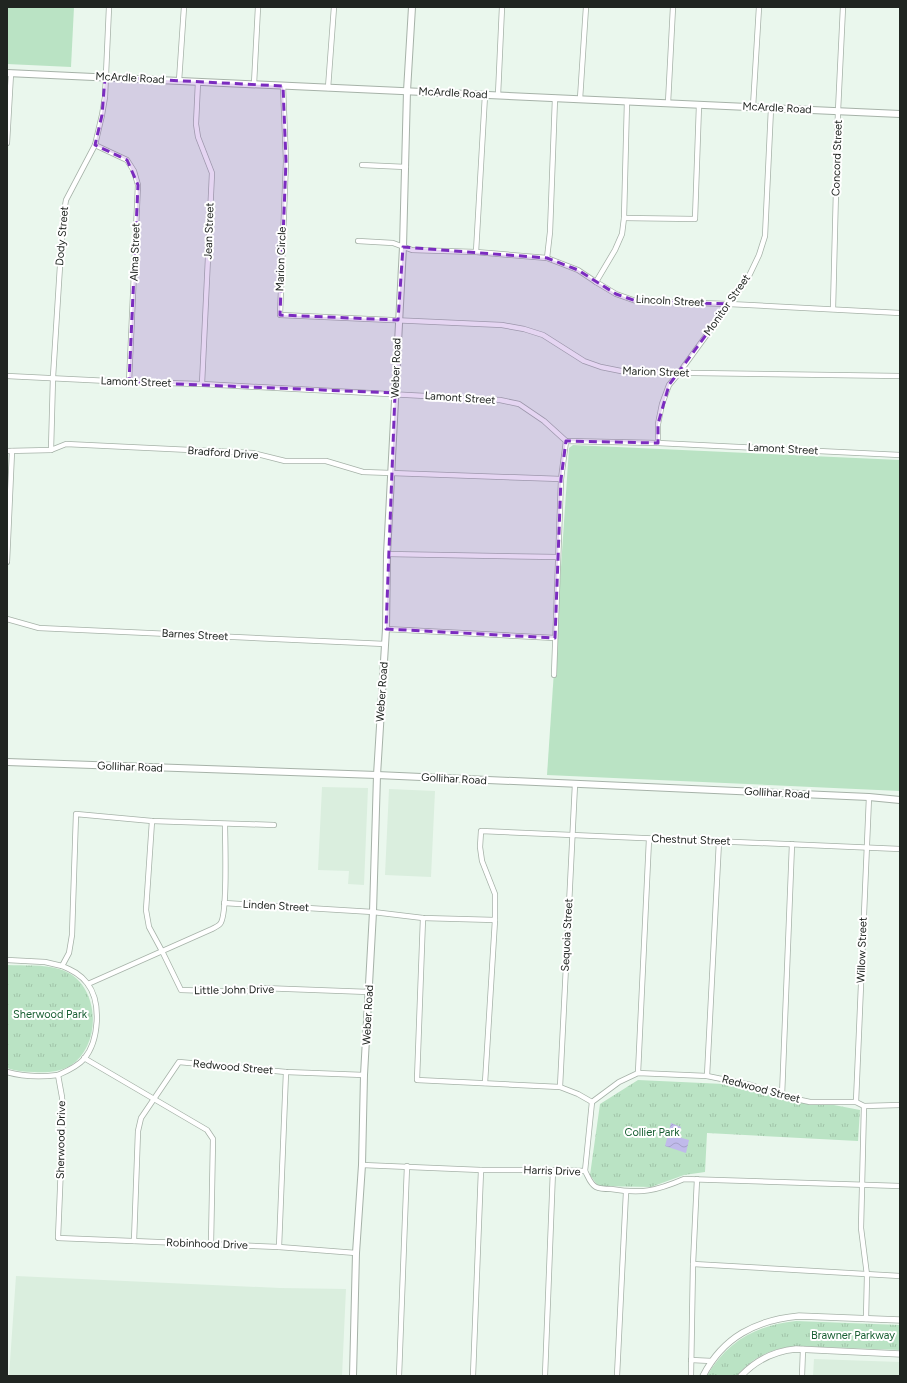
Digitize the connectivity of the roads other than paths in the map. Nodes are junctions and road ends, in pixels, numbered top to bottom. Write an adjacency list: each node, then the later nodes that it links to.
1 (109, 7): 12 (street, Dody Street)
2 (184, 7): 13 (street)
3 (258, 7): 15 (street)
4 (334, 7): 17 (street)
5 (412, 7): 18 (main road, Weber Road)
6 (502, 7): 20 (street)
7 (586, 7): 22 (street)
8 (673, 7): 24 (street)
9 (759, 7): 26 (street)
10 (844, 7): 28 (street, Concord Street)
11 (9, 73): 12 (main road, McArdle Road); 30 (street)
12 (105, 77): 13 (main road, McArdle Road); 31 (street, Dody Street)
13 (179, 81): 14 (main road, McArdle Road)
14 (198, 82): 15 (main road, McArdle Road); 49 (street, Jean Street)
15 (254, 84): 16 (main road, McArdle Road)
16 (283, 86): 17 (main road, McArdle Road); 43 (street, Marion Circle)
17 (328, 88): 18 (main road, McArdle Road)
18 (407, 91): 19 (main road, McArdle Road); 33 (main road, Weber Road)
19 (485, 95): 20 (main road, McArdle Road); 37 (street)
20 (498, 95): 21 (main road, McArdle Road)
21 (555, 98): 22 (main road, McArdle Road); 38 (street)
22 (580, 99): 23 (main road, McArdle Road)
23 (627, 101): 24 (main road, McArdle Road); 34 (street)
24 (668, 103): 25 (main road, McArdle Road)
25 (699, 105): 26 (main road, McArdle Road); 34 (street)
26 (753, 107): 27 (main road, McArdle Road)
27 (771, 108): 28 (main road, McArdle Road); 40 (street, Monitor Street)
28 (838, 111): 29 (main road, McArdle Road); 41 (street, Concord Street)
29 (900, 114)
30 (7, 143)
31 (95, 145): 47 (street, Dody Street); 48 (street, Alma Street)
32 (362, 165): 33 (street)
33 (406, 167): 36 (main road, Weber Road)
34 (624, 218): 39 (street)
35 (358, 241): 36 (street, Lincoln Street)
36 (403, 247): 37 (street, Lincoln Street); 43 (main road, Weber Road)
37 (476, 252): 38 (street, Lincoln Street)
38 (547, 258): 39 (street, Lincoln Street)
39 (596, 282): 40 (street, Lincoln Street)
40 (729, 304): 41 (street, Lincoln Street); 44 (street, Monitor Street)
41 (833, 308): 42 (street, Lincoln Street)
42 (900, 313)
43 (398, 320): 44 (street, Marion Street); 50 (main road, Weber Road)
44 (679, 373): 46 (street, Marion Street); 52 (street, Monitor Street)
45 (7, 376): 47 (street, Lamont Street)
46 (900, 376)
47 (53, 378): 48 (street, Lamont Street); 53 (street, Dody Street)
48 (129, 382): 49 (street, Lamont Street)
49 (202, 384): 50 (street, Lamont Street)
50 (395, 393): 51 (street, Lamont Street); 56 (main road, Weber Road)
51 (566, 440): 52 (street, Lamont Street); 57 (street)
52 (658, 443): 55 (street, Lamont Street)
53 (51, 450): 54 (street, Bradford Drive); 56 (street, Bradford Drive)
54 (10, 451): 60 (street)
55 (900, 455)
56 (391, 472): 57 (street, Bradford Drive); 58 (main road, Weber Road)
57 (561, 479): 59 (street)
58 (387, 554): 59 (street); 62 (main road, Weber Road)
59 (557, 557): 63 (street)
60 (7, 562)
61 (7, 619): 64 (street, Barnes Street)
62 (386, 629): 63 (street); 64 (main road, Weber Road)
63 (554, 638): 65 (street)
64 (385, 644): 67 (main road, Weber Road)
65 (554, 675)
66 (7, 762): 67 (main road, Gollihar Road)
67 (377, 775): 68 (main road, Gollihar Road); 81 (main road, Weber Road)
68 (575, 784): 69 (main road, Gollihar Road); 74 (street, Sequoia Street)
69 (869, 797): 70 (main road, Gollihar Road); 78 (street, Willow Street)
70 (900, 800)
71 (152, 821): 72 (street); 84 (street, Little John Drive); 86 (street)
72 (225, 824): 73 (street); 80 (street)
73 (274, 825)
74 (572, 835): 75 (street, Chestnut Street); 83 (street, Chestnut Street); 97 (street, Sequoia Street)
75 (649, 839): 76 (street, Chestnut Street); 92 (street)
76 (719, 841): 77 (street, Chestnut Street); 95 (street)
77 (792, 844): 78 (street, Chestnut Street); 98 (street)
78 (867, 847): 79 (street, Chestnut Street); 101 (street, Willow Street)
79 (900, 848)
80 (224, 903): 81 (street, Linden Street); 84 (street)
81 (373, 912): 82 (street, Linden Street); 88 (main road, Weber Road)
82 (423, 918): 83 (street, Linden Street); 96 (street)
83 (495, 920): 96 (street)
84 (162, 951): 87 (street); 88 (street, Little John Drive)
85 (7, 960): 86 (street)
86 (62, 966): 87 (street)
87 (88, 984): 89 (street)
88 (369, 992): 94 (main road, Weber Road)
89 (84, 1058): 93 (street); 99 (street)
90 (7, 1072): 93 (street)
91 (286, 1072): 94 (street, Redwood Street); 99 (street, Redwood Street); 116 (street)
92 (638, 1073): 95 (street, Redwood Street); 100 (street, Redwood Street)
93 (58, 1075): 113 (street, Sherwood Drive)
94 (364, 1075): 104 (main road, Weber Road)
95 (708, 1076): 98 (street, Redwood Street)
96 (485, 1083): 97 (street)
97 (560, 1087): 100 (street)
98 (782, 1096): 101 (street, Redwood Street)
99 (155, 1099): 114 (street); 115 (street)
100 (592, 1102): 108 (street)
101 (856, 1102): 103 (street, Redwood Street)
102 (900, 1105): 103 (street, Redwood Street)
103 (864, 1106): 110 (street)
104 (362, 1165): 105 (street, Harris Drive); 117 (main road, Weber Road)
105 (407, 1166): 106 (street, Harris Drive); 128 (street)
106 (480, 1170): 107 (street, Harris Drive); 129 (street)
107 (553, 1170): 108 (street, Harris Drive); 130 (street)
108 (585, 1171): 112 (street, Harris Drive)
109 (697, 1179): 110 (street, Harris Drive); 112 (street, Harris Drive); 118 (street)
110 (862, 1185): 111 (street, Harris Drive); 119 (street)
111 (900, 1186)
112 (626, 1192): 131 (street)
113 (58, 1238): 114 (street, Robinhood Drive)
114 (134, 1240): 115 (street, Robinhood Drive)
115 (211, 1244): 116 (street, Robinhood Drive)
116 (279, 1247): 117 (street, Robinhood Drive)
117 (356, 1252): 127 (main road, Weber Road)
118 (693, 1264): 119 (street); 125 (street)
119 (867, 1275): 120 (street); 121 (street)
120 (900, 1276)
121 (866, 1319): 122 (street); 126 (street)
122 (900, 1320)
123 (803, 1350): 124 (street); 134 (street); 135 (street)
124 (900, 1354)
125 (691, 1360): 126 (street); 132 (street)
126 (712, 1361): 133 (street)
127 (353, 1376)
128 (399, 1376)
129 (473, 1376)
130 (544, 1376)
131 (618, 1376)
132 (691, 1376)
133 (703, 1376)
134 (741, 1376)
135 (802, 1376)

